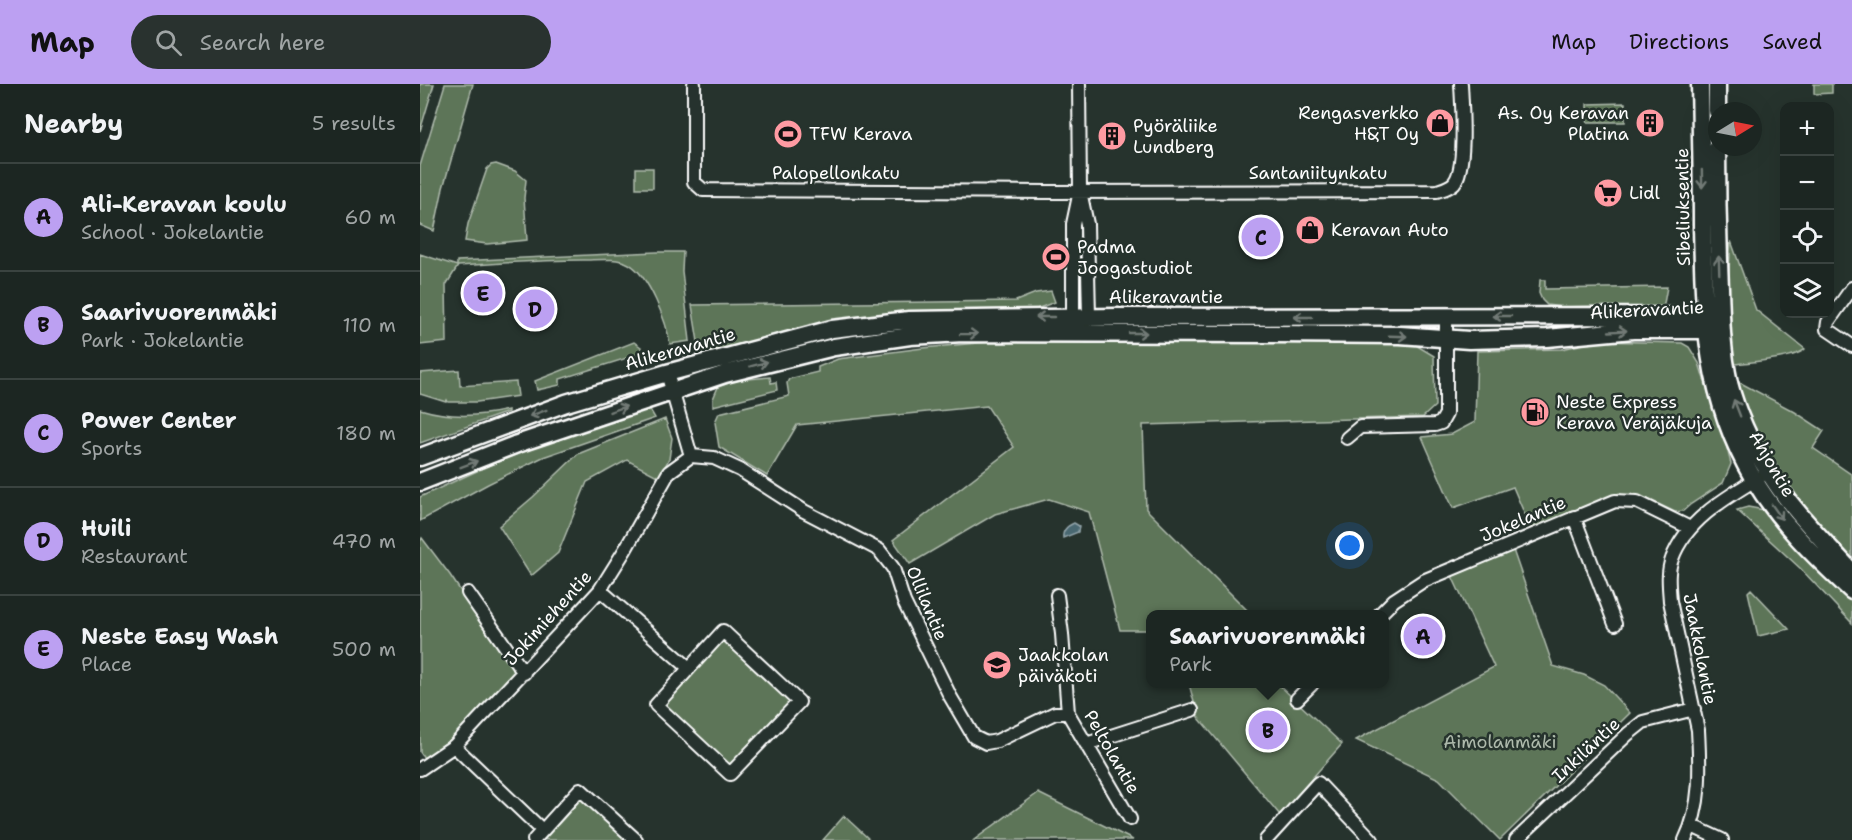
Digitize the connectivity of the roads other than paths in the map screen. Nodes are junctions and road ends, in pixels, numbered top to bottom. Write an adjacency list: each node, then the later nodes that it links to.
1 (694, 84): 8 (street, Palopellonkatu)
2 (1079, 84): 8 (street)
3 (1461, 84): 8 (street, Santaniitynkatu)
4 (1700, 84): 13 (main road, Sibeliuksentie, one-way to 13)
5 (1718, 84): 6 (main road)
6 (1718, 102)
7 (1718, 156): 13 (main road, Sibeliuksentie, one-way to 7)
8 (1080, 191): 10 (street)
9 (1852, 288): 16 (street)
10 (1081, 317): 11 (main road, Alikeravantie, one-way to 10); 14 (street); 17 (main road, Alikeravantie, one-way to 17)
11 (1446, 317): 12 (main road, Alikeravantie, one-way to 11); 15 (street)
12 (1660, 323): 13 (main road, Alikeravantie); 15 (main road, Alikeravantie, one-way to 12)
13 (1711, 323): 22 (main road, Ahjontie)
14 (1079, 333): 15 (main road, Alikeravantie, one-way to 15); 18 (main road, Alikeravantie, one-way to 14)
15 (1446, 339): 19 (street)
16 (1852, 346)
17 (667, 373): 18 (street); 21 (main road, Alikeravantie, one-way to 21)
18 (672, 390): 20 (street); 23 (main road, Alikeravantie, one-way to 18)
19 (1347, 438)
20 (691, 456): 27 (street, Jokimiehentie); 39 (street, Ollilantie)
21 (420, 457)
22 (1762, 477): 25 (street, Jaakkolantie); 26 (main road, Ahjontie); 28 (main road, Ahjontie, one-way to 28)
23 (420, 482)
24 (1574, 517): 25 (street, Jokelantie); 31 (street, Jokelantie); 32 (street)
25 (1690, 528): 37 (street, Jaakkolantie)
26 (1852, 572)
27 (600, 590): 33 (street); 34 (street, Jokimiehentie)
28 (1852, 591)
29 (468, 594): 34 (street)
30 (1057, 595): 39 (street, Peltolantie)
31 (1385, 610)
32 (1615, 624)
33 (689, 668): 33 (street)
34 (524, 673): 41 (street, Jokimiehentie)
35 (1308, 688): 36 (street)
36 (1297, 699)
37 (1694, 709): 44 (street, Jaakkolantie); 50 (street, Inkiläntie)
38 (1192, 710): 40 (street)
39 (1068, 713): 40 (street, Peltolantie)
40 (1086, 744): 43 (street, Peltolantie)
41 (454, 746): 42 (street, Jokimiehentie); 45 (street)
42 (420, 769)
43 (1130, 819)
44 (1692, 826): 51 (street, Jaakkolantie); 52 (street)
45 (542, 830): 46 (street); 47 (street)
46 (534, 840)
47 (636, 840)
48 (1266, 840): 49 (street)
49 (1372, 840)
50 (1516, 840)
51 (1684, 840)
52 (1722, 840)

